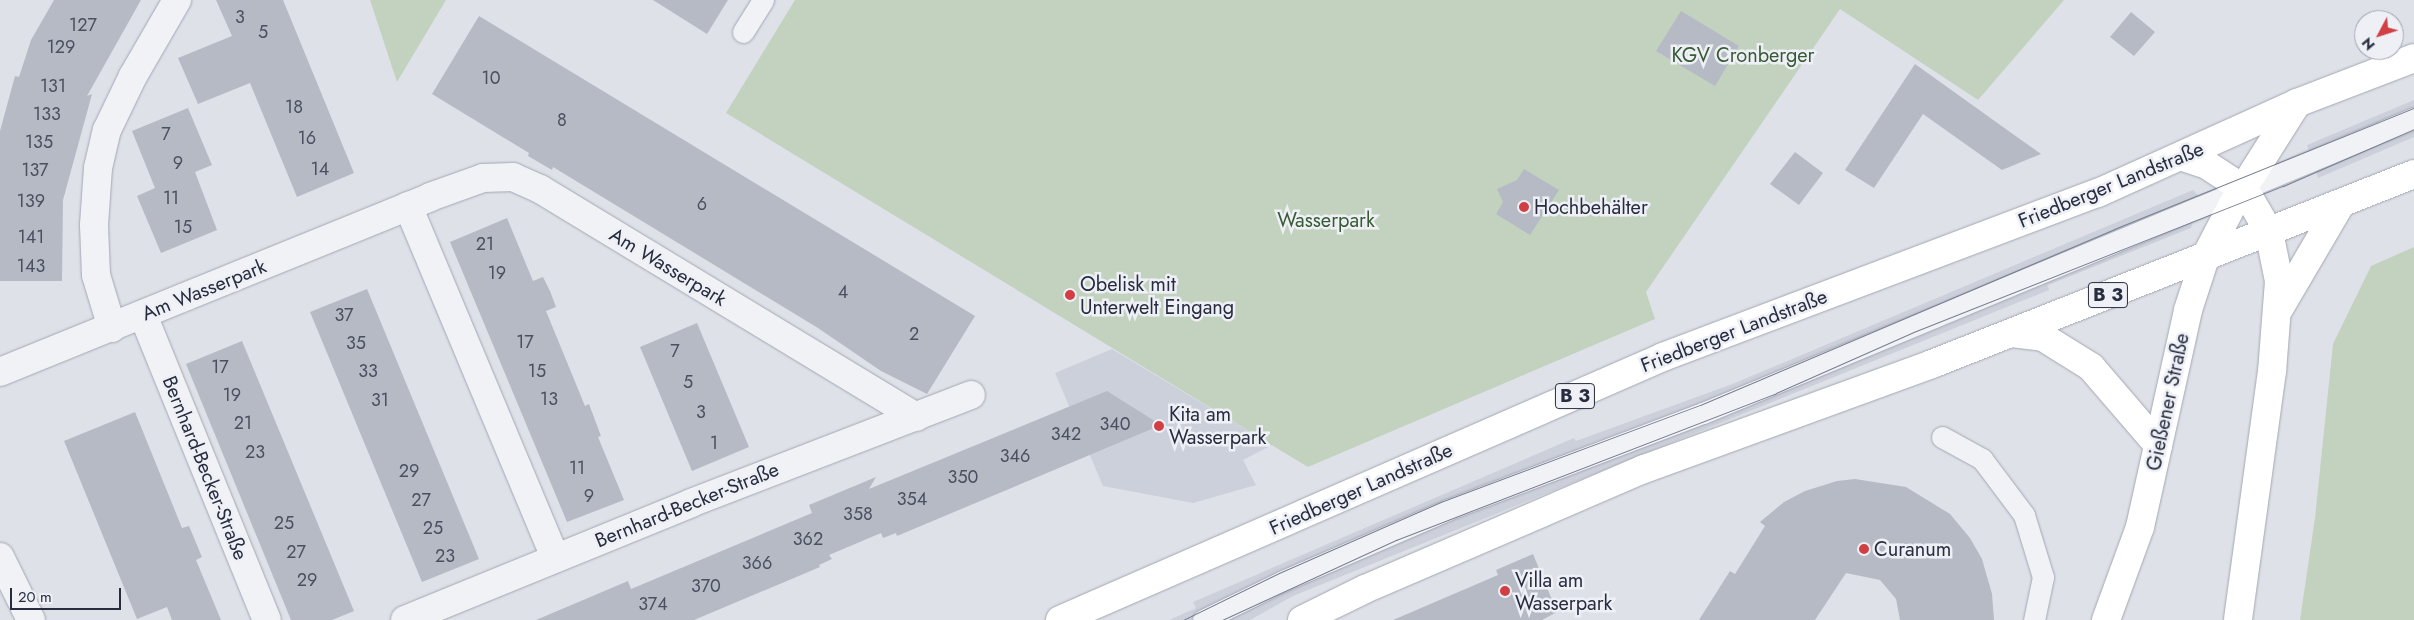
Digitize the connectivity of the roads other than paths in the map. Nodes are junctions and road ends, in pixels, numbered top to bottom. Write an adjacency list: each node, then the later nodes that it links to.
1 (178, 0): 16 (street)
2 (763, 0): 3 (lane)
3 (743, 32)
4 (2414, 58): 5 (main road, Friedberger Landstraße / B 3)
5 (2297, 103): 7 (main road, Friedberger Landstraße / B 3); 9 (main road, Gießener Straße)
6 (2414, 118): 9 (lane)
7 (2183, 157): 9 (main road); 28 (main road, Friedberger Landstraße / B 3)
8 (2414, 174): 10 (main road, B 3)
9 (2243, 189): 12 (main road); 13 (main road, Gießener Straße); 29 (lane)
10 (2340, 205): 12 (main road, B 3); 15 (main road)
11 (408, 206): 14 (street, Am Wasserpark); 20 (street, Am Wasserpark); 24 (street)
12 (2269, 232): 13 (main road, B 3); 15 (main road)
13 (2205, 258): 17 (main road, B 3); 22 (main road, Gießener Straße)
14 (143, 315): 16 (street, Am Wasserpark); 26 (street, Bernhard-Becker-Straße)
15 (2274, 317): 33 (main road)
16 (112, 328): 18 (street, Am Wasserpark)
17 (2012, 333): 22 (main road); 30 (main road, B 3)
18 (0, 372)
19 (971, 395): 20 (street, Bernhard-Becker-Straße)
20 (916, 416): 24 (street, Bernhard-Becker-Straße)
21 (1942, 437): 31 (lane)
22 (2158, 445): 32 (main road, Gießener Straße)
23 (0, 557): 25 (street)
24 (555, 558): 27 (street, Bernhard-Becker-Straße)
25 (31, 620)
26 (267, 620)
27 (406, 620)
28 (1060, 620)
29 (1203, 620)
30 (1302, 620)
31 (2034, 620)
32 (2106, 620)
33 (2238, 620)

